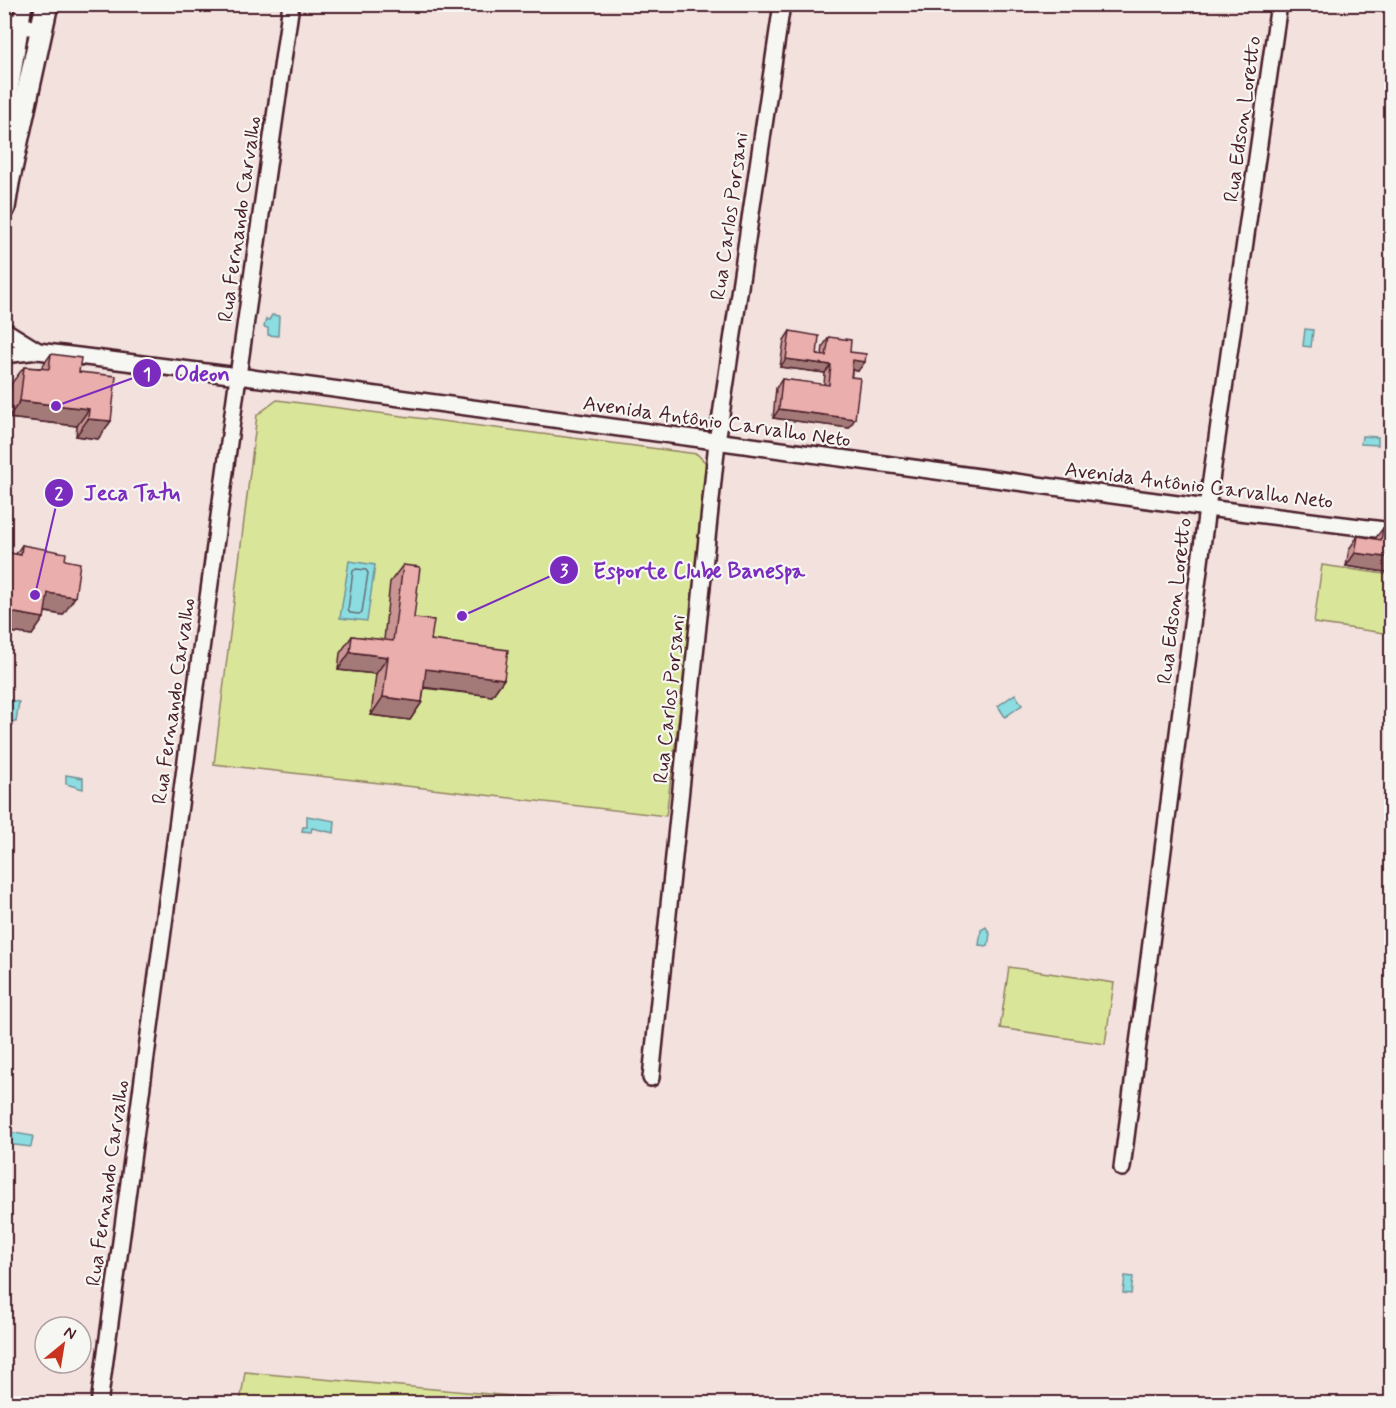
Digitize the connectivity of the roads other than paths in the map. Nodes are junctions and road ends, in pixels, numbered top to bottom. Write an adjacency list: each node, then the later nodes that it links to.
1 (24, 4): 7 (street)
2 (47, 4): 7 (main road)
3 (291, 4): 14 (street, Rua Fernando Carvalho)
4 (782, 4): 15 (street, Rua Carlos Porsani)
5 (1280, 4): 16 (street, Rua Edson Loretto)
6 (4, 20): 7 (street)
7 (30, 27): 8 (street); 9 (main road)
8 (4, 129)
9 (6, 186): 10 (main road)
10 (4, 208)
11 (4, 330): 12 (street)
12 (38, 351): 13 (street); 14 (street, Avenida Antônio Carvalho Neto)
13 (4, 355)
14 (238, 376): 15 (street, Avenida Antônio Carvalho Neto); 20 (street, Rua Fernando Carvalho)
15 (717, 442): 16 (street, Avenida Antônio Carvalho Neto); 18 (street, Rua Carlos Porsani)
16 (1207, 508): 17 (street, Avenida Antônio Carvalho Neto); 19 (street, Rua Edson Loretto)
17 (1392, 531)
18 (651, 1078)
19 (1122, 1168)
20 (99, 1404)

